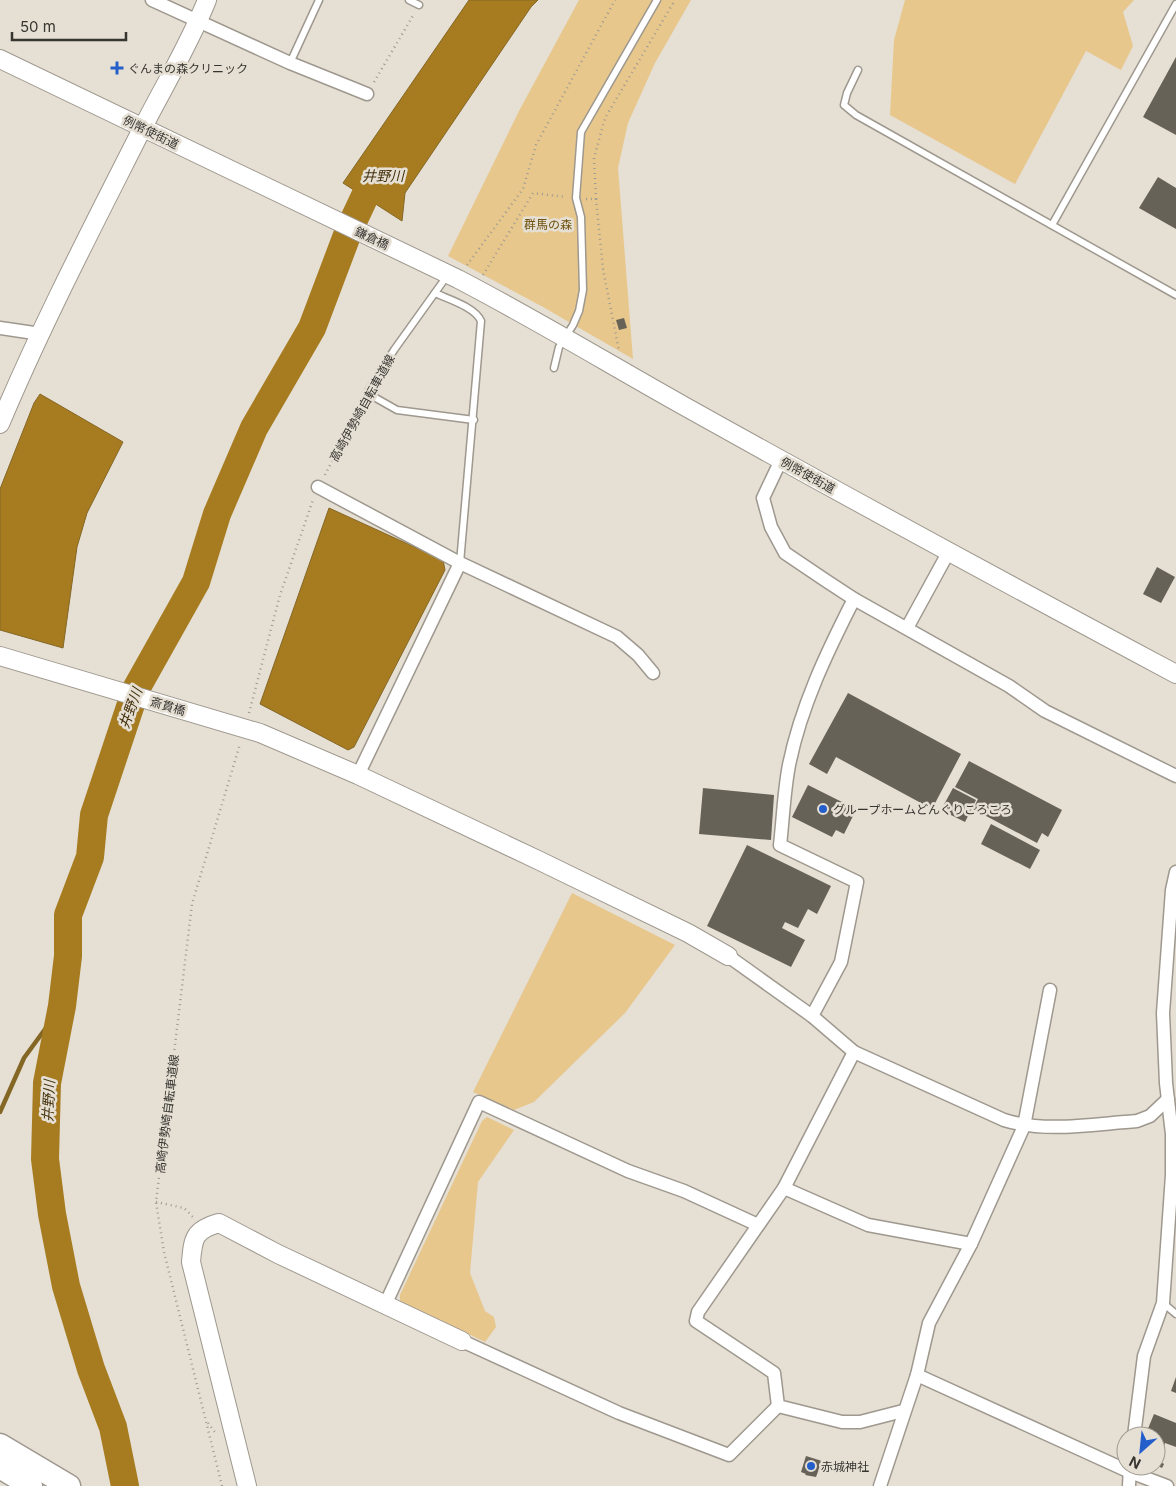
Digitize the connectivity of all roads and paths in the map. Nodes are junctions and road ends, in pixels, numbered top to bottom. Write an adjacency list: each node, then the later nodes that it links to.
1 (152, 0): 9 (street)
2 (207, 0): 9 (street)
3 (319, 0): 11 (lane)
4 (409, 0): 8 (lane)
5 (615, 0): 18 (path)
6 (657, 0): 23 (lane)
7 (1176, 4): 17 (lane)
8 (419, 5): 13 (path)
9 (198, 22): 11 (street); 14 (street)
10 (0, 59): 14 (street, 例幣使街道)
11 (290, 63): 13 (street)
12 (858, 70): 17 (lane)
13 (367, 94)
14 (142, 128): 16 (street, 例幣使街道); 22 (street)
15 (596, 199): 25 (path)
16 (302, 205): 18 (street, 鎌倉橋)
17 (1052, 225): 20 (lane)
18 (449, 274): 19 (lane, 高崎伊勢崎自転車道線); 23 (street, 例幣使街道)
19 (435, 293): 26 (lane, 高崎伊勢崎自転車道線); 27 (lane)
20 (1176, 295)
21 (0, 328): 22 (street)
22 (41, 334): 28 (street)
23 (564, 337): 24 (lane); 25 (street, 例幣使街道)
24 (554, 368)
25 (623, 372): 29 (street, 例幣使街道)
26 (367, 393): 27 (lane); 30 (path, 高崎伊勢崎自転車道線)
27 (474, 420): 32 (lane)
28 (0, 424)
29 (781, 460): 31 (street, 例幣使街道); 33 (street)
30 (317, 492): 32 (street); 38 (path, 高崎伊勢崎自転車道線)
31 (948, 553): 34 (street); 37 (street, 例幣使街道)
32 (460, 563): 36 (street); 40 (street)
33 (854, 599): 34 (street); 46 (street)
34 (907, 628): 41 (street)
35 (0, 656): 40 (street, 斎貫橋)
36 (653, 673)
37 (1176, 674)
38 (247, 718)
39 (240, 742): 53 (path, 高崎伊勢崎自転車道線)
40 (358, 775): 43 (street, 斎貫橋)
41 (1176, 776)
42 (1176, 872): 44 (street)
43 (728, 956): 46 (street)
44 (1171, 964): 48 (street)
45 (1050, 990): 50 (street)
46 (812, 1016): 47 (street)
47 (854, 1052): 50 (street); 52 (street)
48 (1171, 1083): 49 (street)
49 (1168, 1099): 50 (street); 51 (street)
50 (1024, 1126): 56 (street)
51 (1174, 1175): 57 (street)
52 (784, 1188): 55 (street); 56 (street)
53 (156, 1202): 54 (path); 71 (path, 高崎伊勢崎自転車道線)
54 (184, 1208)
55 (758, 1225): 58 (street); 62 (street)
56 (971, 1244): 61 (street)
57 (1163, 1303): 59 (lane); 64 (street)
58 (385, 1305): 60 (street); 72 (street)
59 (1176, 1314)
60 (462, 1341): 62 (street)
61 (917, 1375): 63 (street); 66 (street)
62 (778, 1406): 63 (street)
63 (903, 1411): 73 (street)
64 (1135, 1426)
65 (0, 1445): 69 (highway)
66 (1116, 1463)
67 (0, 1468): 70 (highway)
68 (1145, 1476): 74 (street)
69 (67, 1485)
70 (31, 1486)
71 (222, 1486)
72 (247, 1486)
73 (880, 1486)
74 (1167, 1486)

